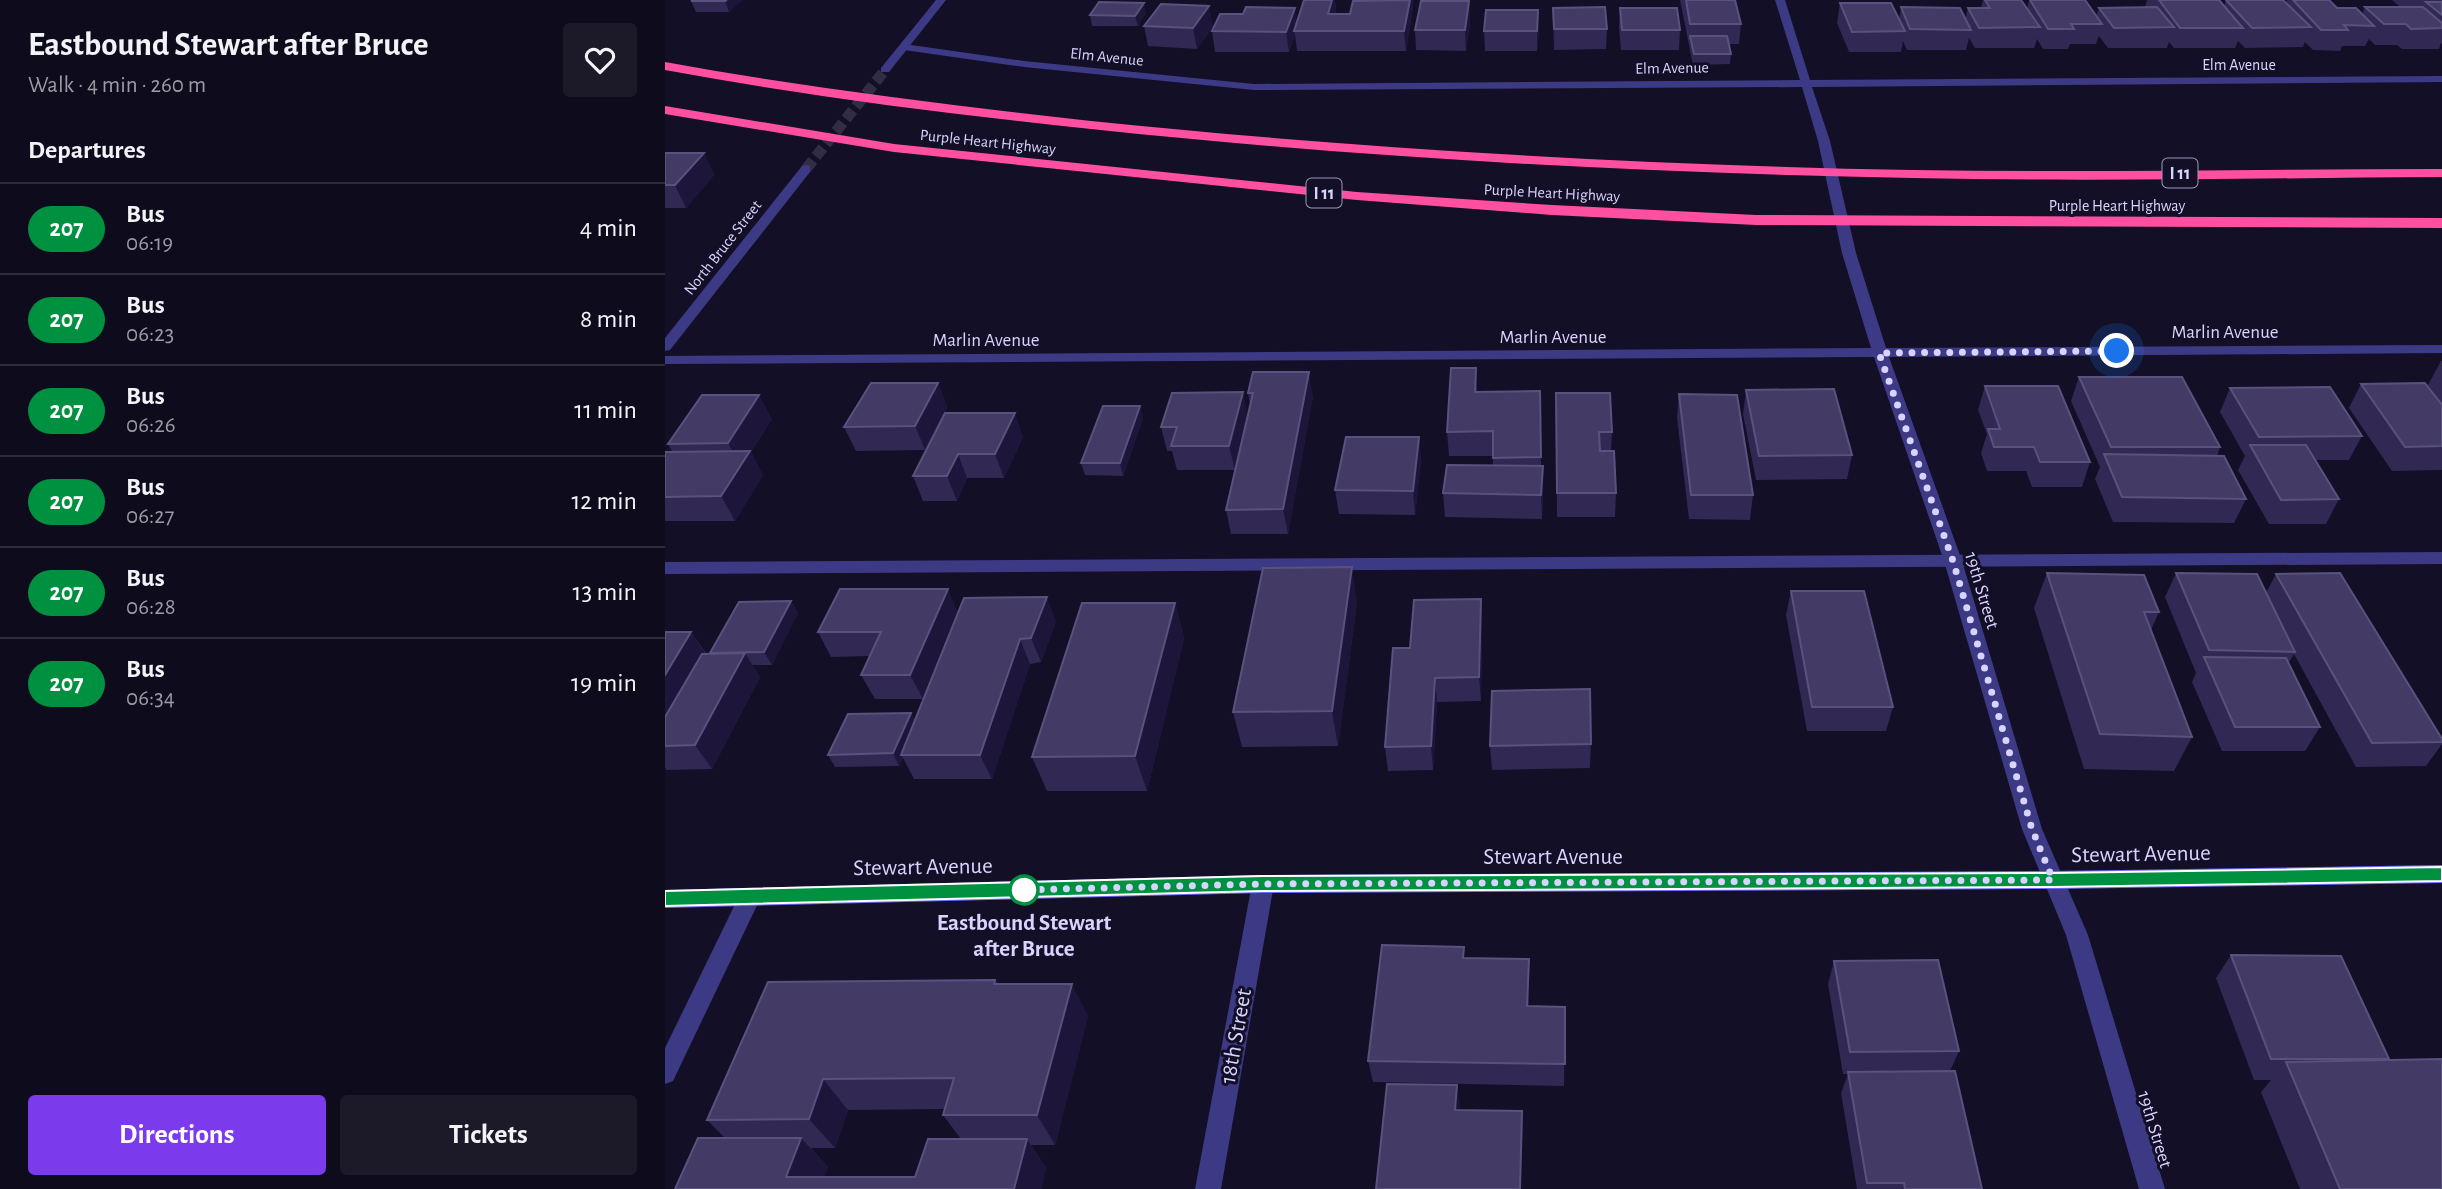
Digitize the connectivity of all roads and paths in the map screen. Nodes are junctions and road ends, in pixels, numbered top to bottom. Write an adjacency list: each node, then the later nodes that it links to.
1 (941, 0): 3 (street)
2 (1780, 0): 7 (street, 19th Street)
3 (904, 47): 5 (street); 7 (street, Elm Avenue)
4 (665, 66): 10 (highway, Purple Heart Highway / I 11)
5 (885, 71)
6 (2442, 79): 7 (street, Elm Avenue)
7 (1805, 81): 14 (street, 19th Street)
8 (665, 110): 11 (highway, Purple Heart Highway / I 11)
9 (806, 169): 12 (street, North Bruce Street)
10 (2442, 173)
11 (2442, 223)
12 (665, 347)
13 (2442, 349): 14 (street, Marlin Avenue)
14 (1879, 353): 15 (street, Marlin Avenue); 17 (street, 19th Street)
15 (665, 360)
16 (2442, 558): 17 (street)
17 (1953, 561): 18 (street); 20 (street, 19th Street)
18 (665, 568)
19 (2442, 874): 20 (main road, Stewart Avenue)
20 (2053, 880): 21 (main road, Stewart Avenue); 26 (street, 19th Street)
21 (1262, 884): 22 (main road, Stewart Avenue); 25 (street, 18th Street)
22 (750, 897): 23 (main road, Stewart Avenue); 24 (street)
23 (665, 899)
24 (665, 1073)
25 (1208, 1189)
26 (2152, 1189)

